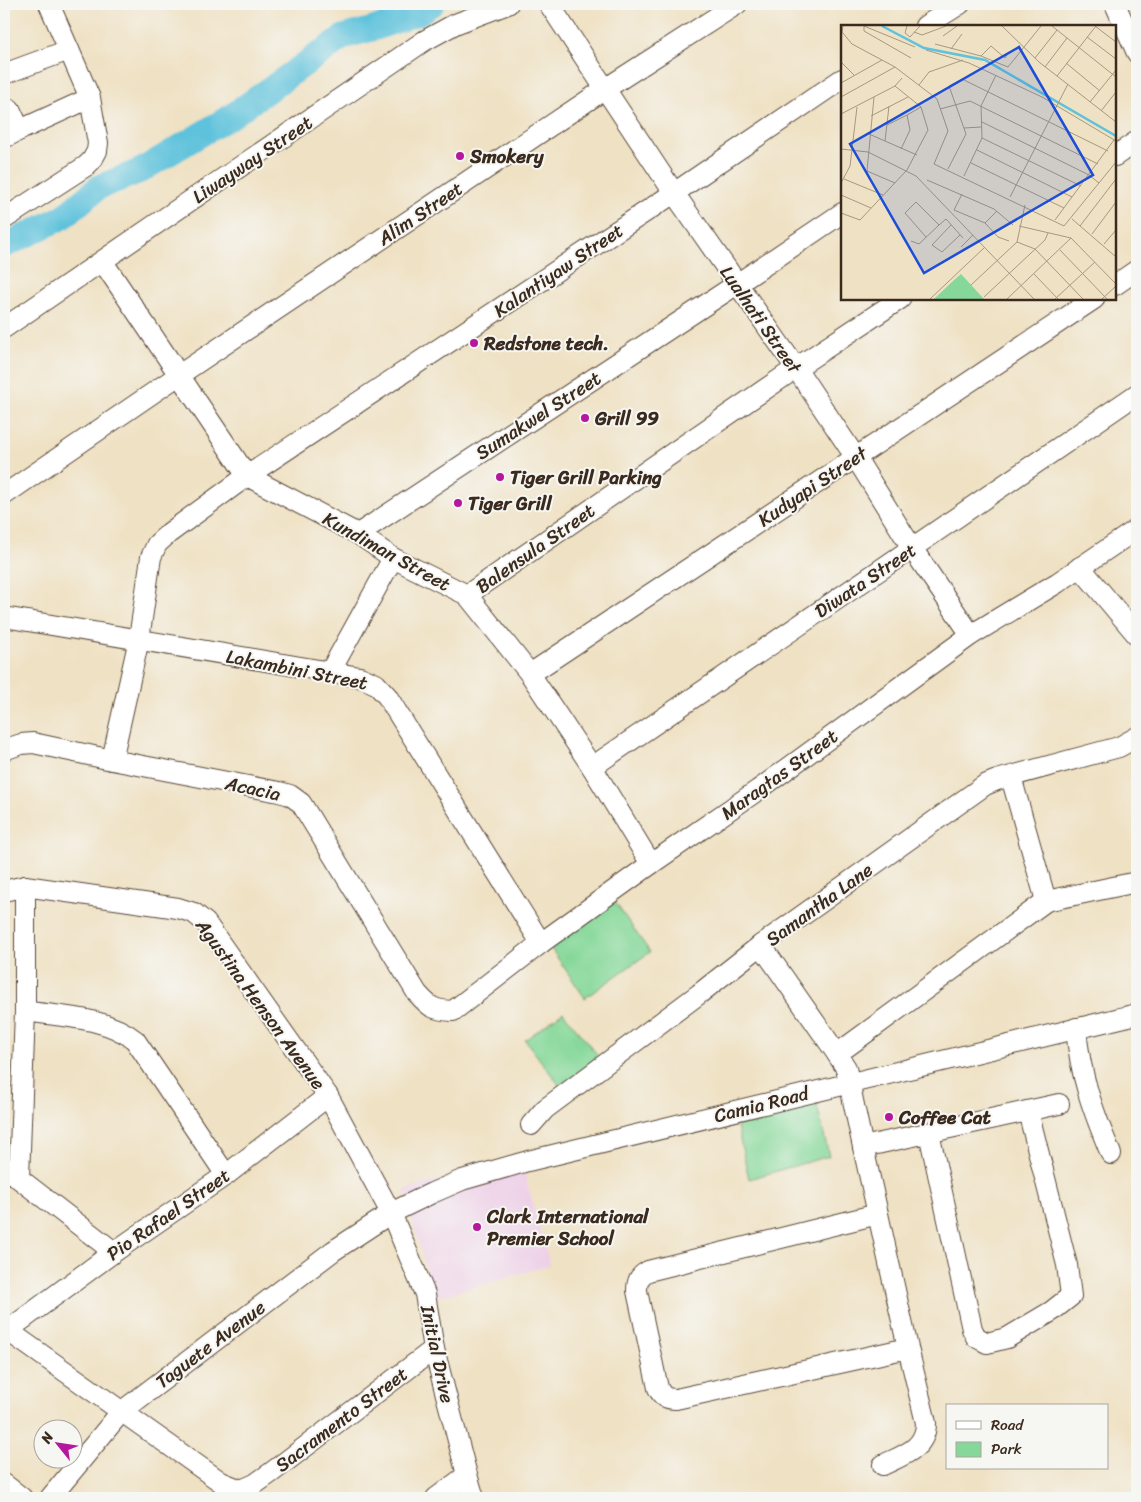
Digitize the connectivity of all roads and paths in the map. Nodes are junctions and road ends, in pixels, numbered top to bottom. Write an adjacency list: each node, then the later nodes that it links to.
1 (50, 4): 8 (street)
2 (508, 4): 21 (street, Liwayway Street)
3 (549, 4): 12 (street, Lualhati Street)
4 (737, 4): 12 (street, Alim Street)
5 (960, 4): 7 (street)
6 (1122, 17): 9 (street)
7 (927, 25)
8 (69, 50): 10 (street); 13 (street)
9 (1137, 52)
10 (4, 74)
11 (841, 80): 18 (street, Kalantiyaw Street)
12 (605, 89): 18 (street, Lualhati Street); 29 (street, Alim Street)
13 (90, 98): 15 (street); 20 (street)
14 (10, 109): 15 (street)
15 (12, 134)
16 (1137, 141): 17 (street)
17 (1116, 155)
18 (674, 193): 23 (street, Lualhati Street); 32 (street, Kalantiyaw Street)
19 (841, 214): 23 (street, Sumakwel Street)
20 (4, 219)
21 (103, 262): 27 (street, Liwayway Street); 29 (street, Kundiman Street)
22 (1137, 270): 24 (street)
23 (737, 284): 28 (street, Lualhati Street); 35 (street, Sumakwel Street)
24 (1116, 284)
25 (898, 300): 28 (street, Balensula Street)
26 (1093, 300): 31 (street, Kudyapi Street)
27 (4, 328)
28 (796, 368): 31 (street, Lualhati Street); 39 (street, Balensula Street)
29 (179, 375): 32 (street, Kundiman Street); 33 (street)
30 (1137, 394): 36 (street, Diwata Street)
31 (856, 458): 36 (street, Lualhati Street); 45 (street, Kudyapi Street)
32 (247, 476): 35 (street, Kundiman Street); 43 (street, Kalantiyaw Street)
33 (4, 495)
34 (1137, 529): 38 (street, Maragtas Street)
35 (358, 534): 37 (street, Kundiman Street)
36 (912, 548): 42 (street, Lualhati Street); 49 (street, Diwata Street)
37 (393, 558): 39 (street, Kundiman Street); 44 (street)
38 (1080, 568): 41 (street); 42 (street, Maragtas Street)
39 (467, 595): 45 (street, Kundiman Street)
40 (4, 617): 43 (street, Lakambini Street)
41 (1137, 634)
42 (972, 635): 51 (street, Maragtas Street)
43 (139, 639): 44 (street, Lakambini Street); 48 (street, Kalantiyaw Street)
44 (330, 672): 56 (street, Lakambini Street)
45 (530, 674): 49 (street, Kundiman Street)
46 (1137, 738): 50 (street, Samantha Lane)
47 (4, 750): 48 (street, Acacia)
48 (112, 760): 58 (street, Acacia)
49 (592, 766): 51 (street, Kundiman Street)
50 (1012, 777): 55 (street); 57 (street, Samantha Lane)
51 (651, 864): 56 (street, Maragtas Street)
52 (1137, 882): 55 (street)
53 (25, 886): 54 (street, Agustina Henson Avenue); 59 (street); 64 (street, Agustina Henson Avenue)
54 (4, 892)
55 (1046, 901): 62 (street)
56 (541, 943): 58 (street, Maragtas Street)
57 (761, 945): 62 (street); 67 (street, Samantha Lane)
58 (424, 1002)
59 (26, 1011): 71 (street); 72 (street)
60 (1137, 1014): 61 (street, Camia Road)
61 (1076, 1028): 63 (street, Camia Road); 70 (street)
62 (837, 1054): 63 (street)
63 (849, 1083): 69 (street); 73 (street, Camia Road)
64 (328, 1096): 72 (street, Pio Rafael Street); 73 (street, Agustina Henson Avenue)
65 (1059, 1104): 66 (street)
66 (1028, 1111): 68 (street); 68 (street)
67 (531, 1125)
68 (929, 1133): 69 (street)
69 (863, 1147): 74 (street)
70 (1111, 1154)
71 (11, 1172): 75 (street)
72 (226, 1175): 75 (street, Pio Rafael Street)
73 (391, 1214): 78 (street, Initial Drive); 79 (street, Taguete Avenue)
74 (878, 1214): 77 (street); 77 (street)
75 (114, 1252): 76 (street, Pio Rafael Street)
76 (5, 1330): 79 (street)
77 (908, 1348): 80 (street)
78 (434, 1349): 79 (street, Sacramento Street); 81 (street, Initial Drive)
79 (121, 1412): 84 (street, Taguete Avenue)
80 (883, 1465)
81 (467, 1475): 85 (street); 86 (street, Initial Drive)
82 (4, 1484): 83 (street)
83 (22, 1498)
84 (50, 1498)
85 (436, 1498)
86 (474, 1498)

